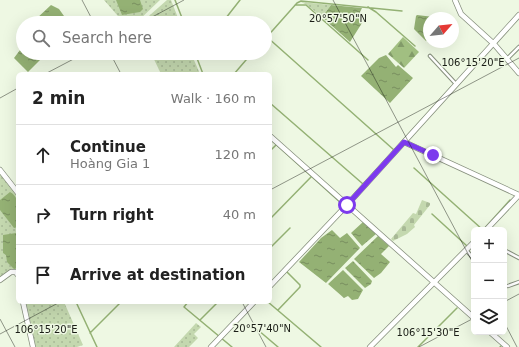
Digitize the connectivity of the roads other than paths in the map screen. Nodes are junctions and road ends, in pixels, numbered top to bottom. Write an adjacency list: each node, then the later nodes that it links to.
1 (455, 0): 3 (street)
2 (519, 15): 3 (street)
3 (494, 44): 6 (street); 8 (street)
4 (519, 47): 6 (lane)
5 (430, 56): 8 (lane)
6 (507, 59): 7 (street)
7 (519, 72)
8 (456, 85): 10 (street)
9 (272, 138): 14 (street)
10 (404, 142): 13 (street); 14 (street)
11 (0, 170): 12 (street)
12 (16, 190)
13 (519, 195): 15 (street)
14 (347, 205): 23 (street); 25 (street)
15 (489, 227)
16 (471, 245): 17 (street)
17 (466, 250): 19 (lane); 23 (street)
18 (507, 252): 20 (lane)
19 (471, 256)
20 (519, 258)
21 (16, 273): 22 (street)
22 (0, 280)
23 (435, 282): 29 (street); 33 (street)
24 (519, 282): 26 (lane)
25 (272, 284)
26 (508, 286)
27 (23, 304): 31 (street)
28 (252, 304): 32 (street)
29 (471, 315)
30 (493, 335): 34 (street)
31 (32, 347)
32 (212, 347)
33 (370, 347)
34 (507, 347)

